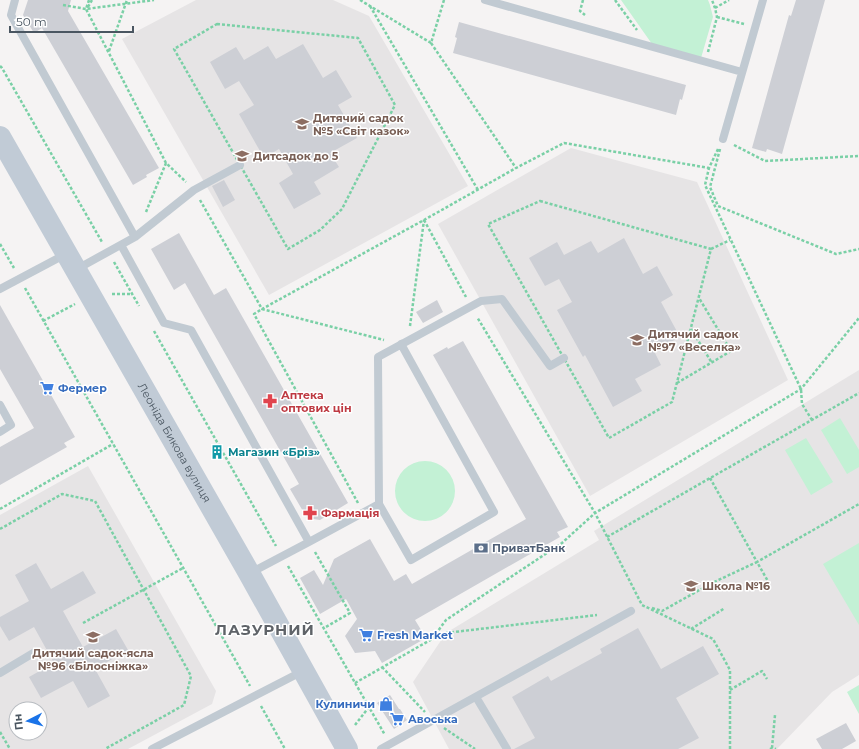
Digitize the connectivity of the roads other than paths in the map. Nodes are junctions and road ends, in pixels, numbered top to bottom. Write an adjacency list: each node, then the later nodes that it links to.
1 (15, 0): 8 (lane)
2 (485, 0): 4 (lane)
3 (763, 0): 4 (lane)
4 (742, 72): 6 (lane)
5 (0, 137): 10 (street, Леоніда Бикова вулиця)
6 (723, 139)
7 (240, 165): 8 (lane)
8 (135, 237): 9 (lane)
9 (122, 245): 10 (lane); 17 (lane)
10 (72, 262): 11 (lane); 18 (street, Леоніда Бикова вулиця)
11 (0, 289)
12 (404, 343): 13 (lane); 16 (lane); 16 (lane)
13 (564, 358)
14 (0, 405): 15 (lane)
15 (0, 432)
16 (379, 504): 17 (lane)
17 (309, 542): 18 (lane)
18 (249, 573): 21 (street, Леоніда Бикова вулиця)
19 (630, 611): 23 (lane)
20 (35, 652): 22 (lane)
21 (303, 671): 24 (lane); 25 (street, Леоніда Бикова вулиця)
22 (0, 673)
23 (476, 697): 26 (lane); 27 (lane)
24 (152, 749)
25 (347, 749)
26 (381, 749)
27 (507, 749)

